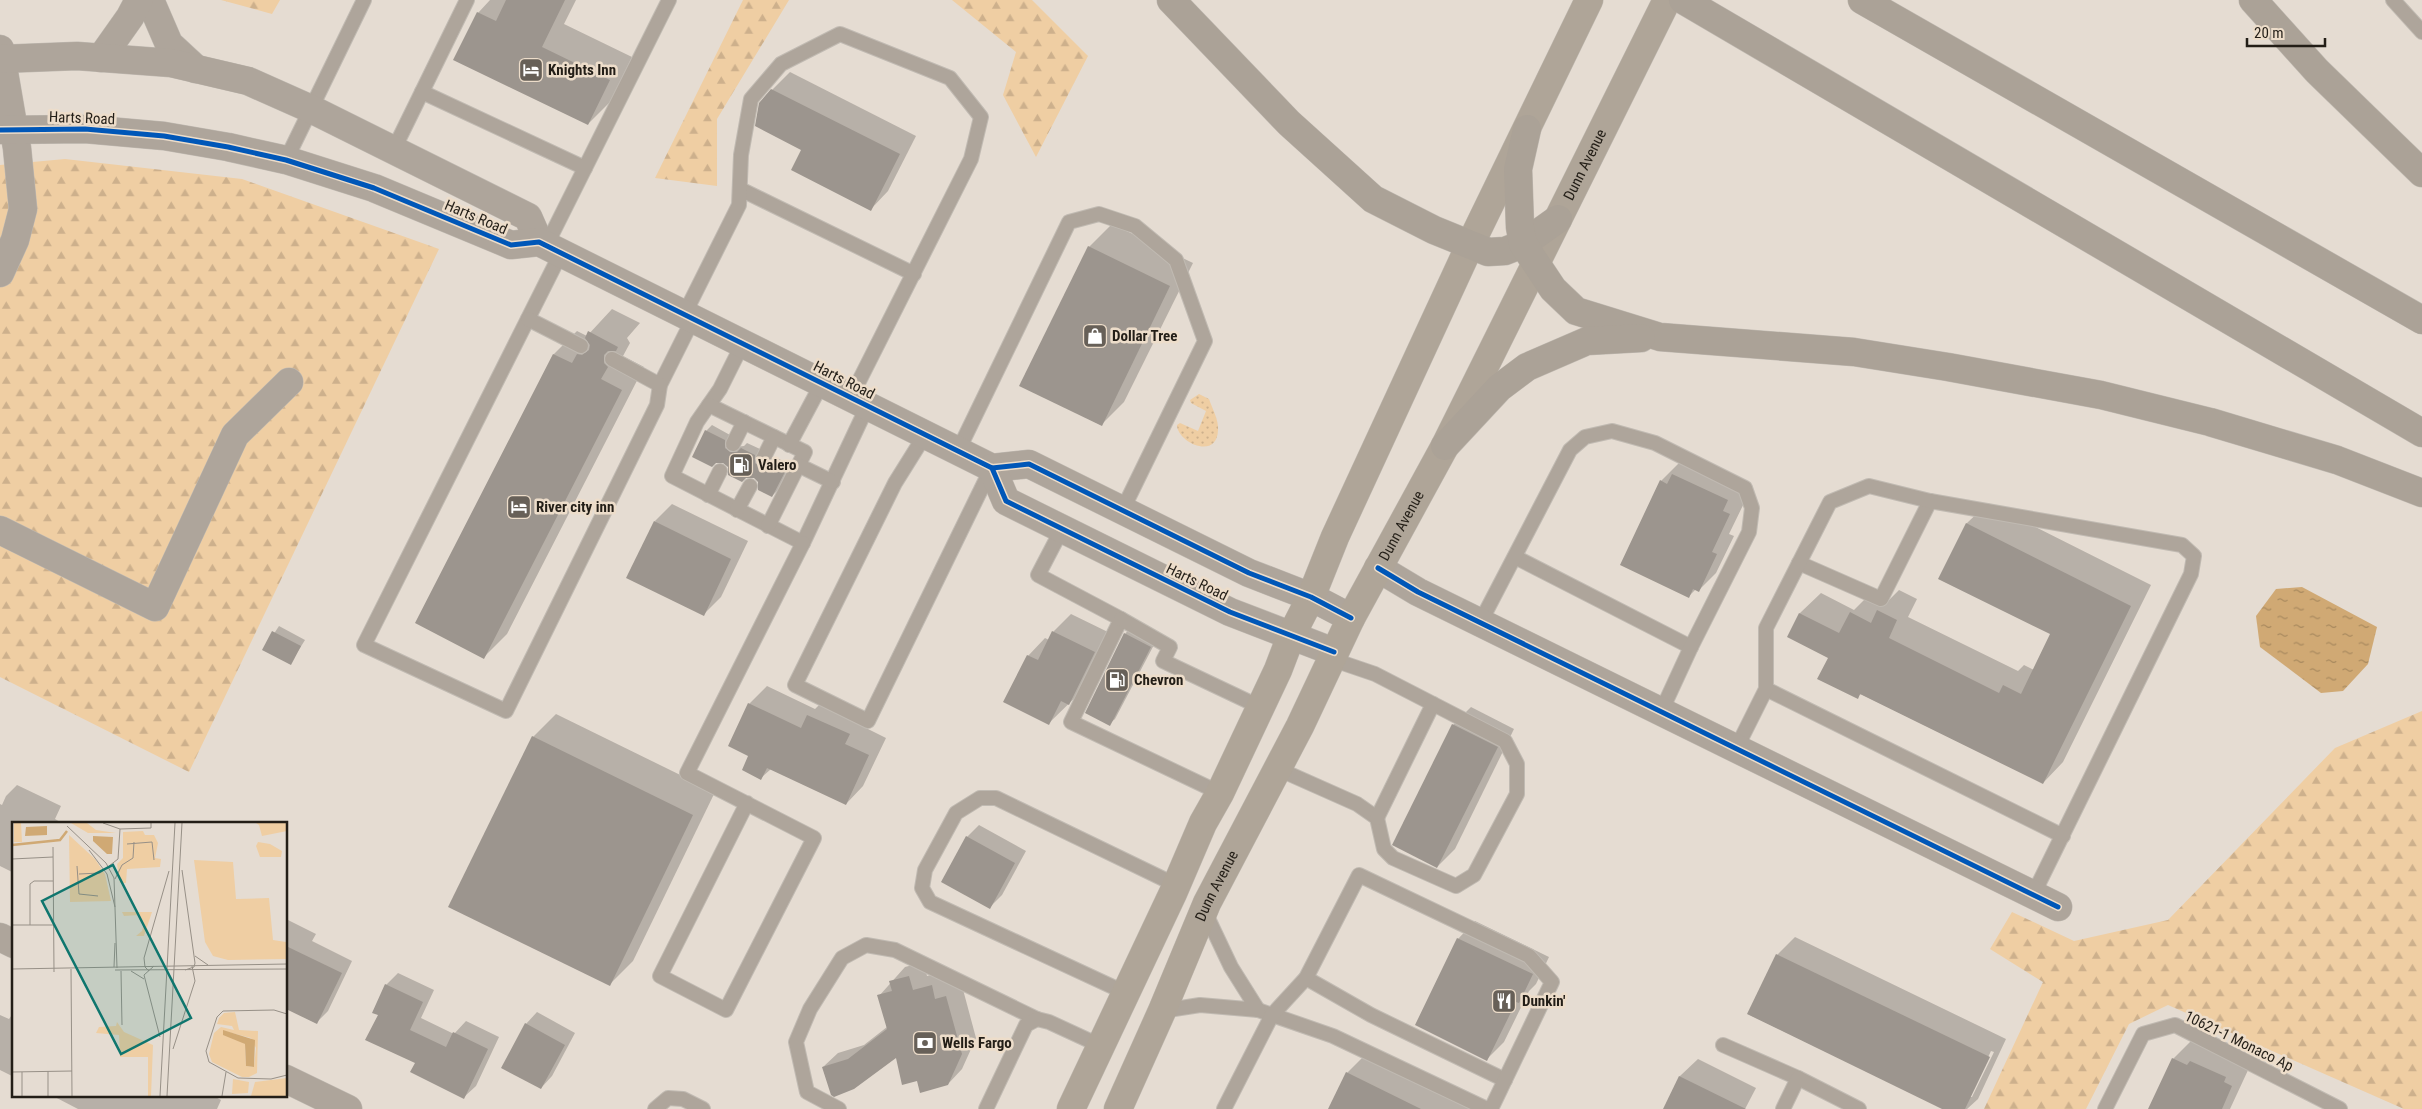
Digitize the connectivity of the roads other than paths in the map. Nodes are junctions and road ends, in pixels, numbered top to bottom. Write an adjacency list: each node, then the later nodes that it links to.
1 (139, 0): 15 (street)
2 (150, 0): 16 (street)
3 (364, 0): 18 (lane)
4 (468, 0): 17 (lane)
5 (669, 0): 23 (lane)
6 (1171, 0): 27 (highway)
7 (1589, 0): 19 (main road)
8 (1667, 0): 26 (main road, Dunn Avenue)
9 (1683, 0): 45 (highway)
10 (1862, 0): 34 (highway)
11 (2253, 0): 24 (highway)
12 (2394, 0): 13 (lane)
13 (2422, 32)
14 (1, 55): 15 (street, Harts Road); 20 (street)
15 (101, 58): 16 (street, Harts Road)
16 (196, 69): 18 (street, Harts Road)
17 (422, 92): 21 (lane); 23 (lane)
18 (312, 109): 21 (street, Harts Road); 22 (lane)
19 (1527, 128): 27 (main road); 29 (highway)
20 (7, 130): 22 (street, Harts Road); 30 (street)
21 (394, 149): 28 (street, Harts Road)
22 (286, 160): 28 (street, Harts Road)
23 (585, 168): 28 (lane)
24 (2422, 173)
25 (740, 189): 31 (lane); 31 (lane); 32 (lane)
26 (1558, 219): 29 (highway)
27 (1470, 245): 29 (highway); 70 (main road)
28 (549, 247): 32 (street, Harts Road); 33 (lane)
29 (1529, 254): 35 (highway); 50 (main road, Dunn Avenue)
30 (0, 273)
31 (914, 274): 42 (lane)
32 (689, 317): 36 (street, Harts Road); 41 (lane)
33 (528, 320): 37 (lane); 41 (lane)
34 (2422, 320)
35 (1660, 337): 50 (highway); 58 (highway)
36 (743, 343): 40 (street, Harts Road); 43 (lane)
37 (581, 346)
38 (612, 359): 41 (lane)
39 (289, 382): 65 (street)
40 (822, 383): 42 (street, Harts Road); 49 (lane)
41 (660, 385)
42 (859, 402): 46 (street, Harts Road); 56 (lane)
43 (709, 405): 44 (lane); 59 (lane)
44 (744, 422): 47 (lane); 48 (lane)
45 (2422, 433)
46 (925, 436): 51 (street, Harts Road); 54 (lane)
47 (774, 437): 49 (lane); 52 (lane)
48 (733, 444)
49 (790, 445): 53 (lane)
50 (1445, 446): 69 (main road, Dunn Avenue)
51 (958, 451): 54 (street, Harts Road); 61 (lane)
52 (764, 459)
53 (798, 465): 56 (lane); 63 (lane)
54 (992, 468): 61 (street, Harts Road); 64 (street, Harts Road)
55 (720, 471): 59 (lane)
56 (832, 482): 66 (lane)
57 (750, 486): 62 (lane)
58 (2422, 493)
59 (708, 494): 62 (lane)
60 (1930, 502): 68 (lane); 68 (lane); 86 (lane)
61 (1123, 509): 70 (street, Harts Road)
62 (738, 510): 63 (lane)
63 (768, 526): 66 (lane)
64 (1062, 529): 72 (lane); 74 (street, Harts Road)
65 (0, 530)
66 (803, 543): 84 (lane)
67 (1515, 557): 73 (lane); 75 (lane); 75 (lane)
68 (1799, 563): 77 (lane)
69 (1378, 568): 71 (main road, Dunn Avenue); 73 (street)
70 (1311, 597): 71 (street, Harts Road); 74 (main road)
71 (1351, 618): 76 (main road, Dunn Avenue)
72 (1121, 619): 79 (lane); 83 (lane)
73 (1481, 621): 80 (street)
74 (1291, 636): 76 (street, Harts Road); 79 (main road)
75 (1691, 647): 80 (lane)
76 (1333, 656): 78 (lane); 82 (main road, Dunn Avenue)
77 (1766, 689): 81 (lane); 86 (lane)
78 (1433, 704): 85 (lane); 85 (lane)
79 (1260, 707): 83 (main road)
80 (1661, 712): 81 (street)
81 (1736, 749): 88 (street)
82 (1276, 768): 85 (lane); 90 (main road, Dunn Avenue)
83 (1220, 793): 87 (main road)
84 (747, 803): 84 (lane)
85 (1377, 818)
86 (2063, 836): 88 (lane)
87 (1176, 885): 94 (main road); 94 (lane)
88 (2032, 895): 89 (street)
89 (2058, 907)
90 (1204, 910): 95 (lane); 96 (main road, Dunn Avenue)
91 (0, 937): 92 (street)
92 (12, 943)
93 (1306, 978): 97 (lane); 103 (lane); 103 (lane)
94 (1126, 993): 100 (main road)
95 (1258, 1010): 96 (lane); 97 (lane)
96 (1162, 1011): 110 (main road, Dunn Avenue)
97 (1272, 1015): 111 (lane); 112 (lane)
98 (1037, 1020): 100 (lane); 107 (lane); 108 (lane)
99 (1724, 1045): 101 (lane)
100 (1100, 1046): 109 (main road)
101 (1798, 1078): 114 (lane); 115 (lane)
102 (288, 1080): 104 (street)
103 (1505, 1080): 113 (lane)
104 (348, 1109)
105 (655, 1109): 106 (lane)
106 (703, 1109)
107 (839, 1109)
108 (986, 1109)
109 (1071, 1109)
110 (1118, 1109)
111 (1224, 1109)
112 (1487, 1109)
113 (1491, 1109)
114 (1783, 1109)
115 (1859, 1109)
116 (2105, 1109): 117 (lane, 10621-1 Monaco Ap)
117 (2340, 1109)

